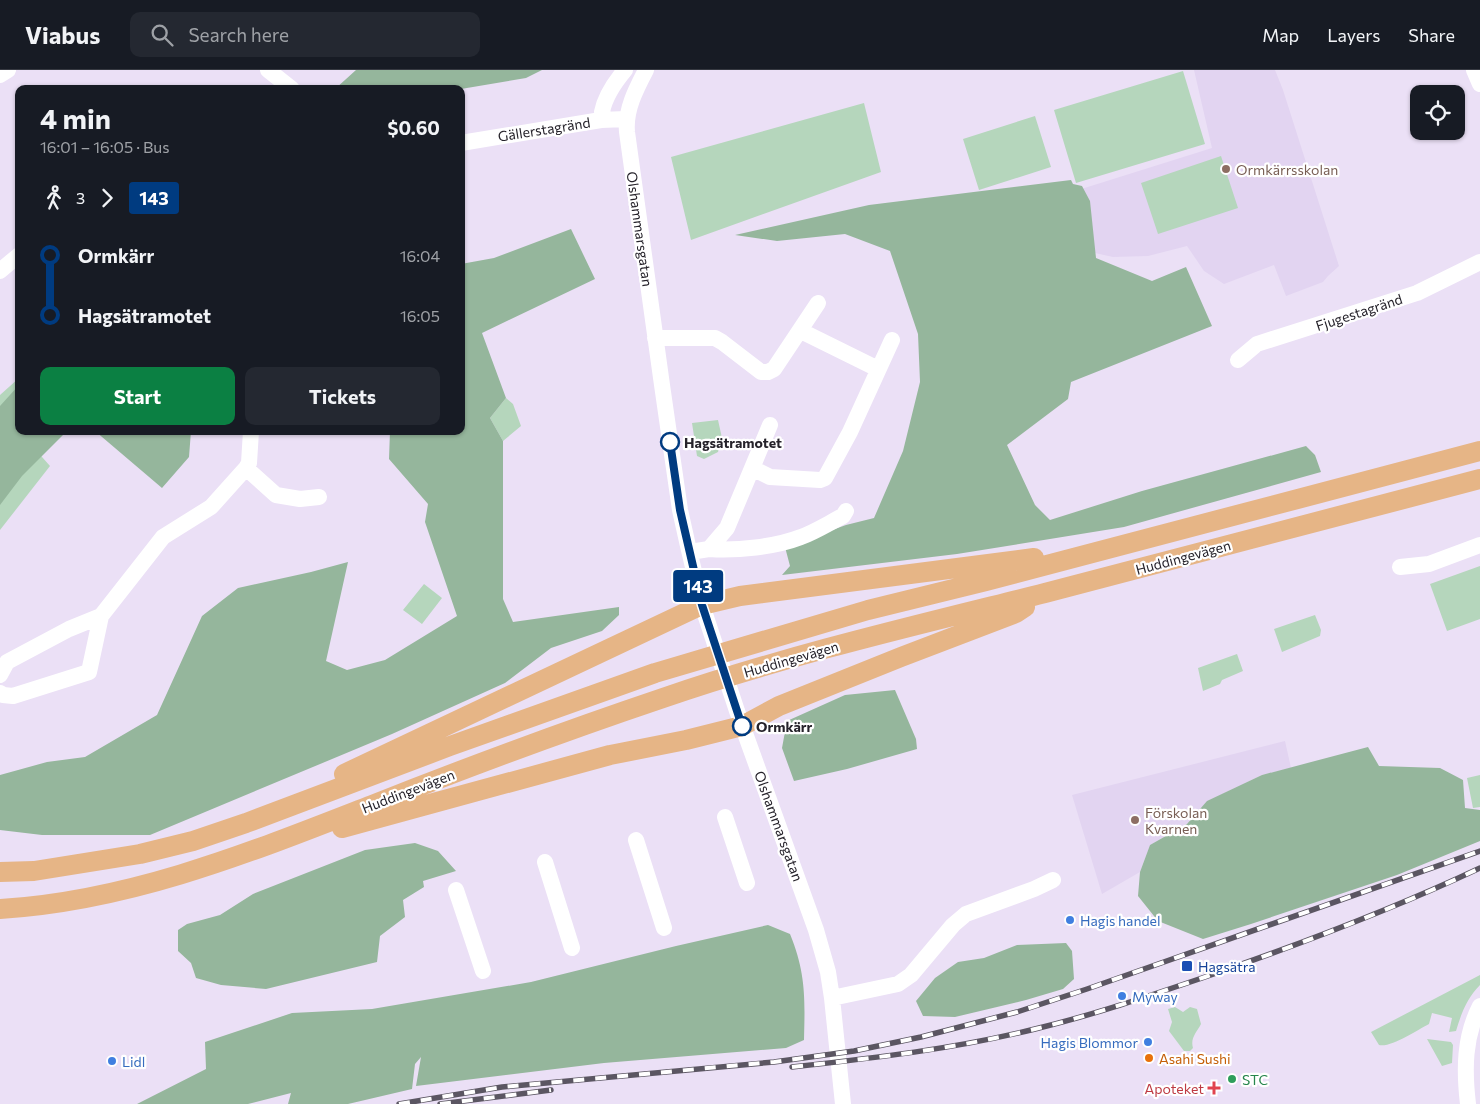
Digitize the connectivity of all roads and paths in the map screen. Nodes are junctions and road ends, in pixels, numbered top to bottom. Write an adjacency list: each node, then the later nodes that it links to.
1 (8, 70): 6 (street)
2 (268, 70): 8 (street)
3 (625, 70): 9 (street)
4 (646, 70): 10 (street)
5 (1474, 70): 7 (street)
6 (0, 75)
7 (1480, 84)
8 (288, 85)
9 (602, 112)
10 (626, 119): 11 (street, Gällerstagränd); 17 (street, Olshammarsgatan)
11 (465, 141)
12 (15, 258): 14 (street)
13 (1480, 262): 19 (street, Fjugestagränd)
14 (0, 271)
15 (818, 303): 16 (street)
16 (800, 332): 17 (street); 20 (street)
17 (655, 338): 31 (street, Olshammarsgatan)
18 (892, 340): 20 (street)
19 (1238, 360)
20 (878, 369): 25 (street)
21 (770, 425): 25 (street)
22 (251, 435): 24 (street)
23 (1480, 450): 32 (main road, Huddingevägen)
24 (246, 468): 27 (street); 36 (street)
25 (752, 468): 30 (street)
26 (1480, 479): 34 (main road, Huddingevägen)
27 (319, 497)
28 (846, 511): 30 (street)
29 (1480, 545): 33 (street)
30 (709, 549): 31 (street)
31 (690, 552): 35 (street, Olshammarsgatan)
32 (1078, 557): 35 (main road); 41 (main road, Huddingevägen)
33 (1400, 567)
34 (1048, 592): 39 (main road); 42 (main road, Huddingevägen)
35 (704, 612): 39 (street, Olshammarsgatan); 41 (main road)
36 (101, 616): 37 (street); 38 (street)
37 (0, 675)
38 (0, 693)
39 (739, 718): 42 (main road); 53 (street, Olshammarsgatan)
40 (725, 817): 47 (street)
41 (246, 823): 45 (main road, Huddingevägen)
42 (291, 836): 49 (main road, Huddingevägen)
43 (636, 840): 50 (street)
44 (545, 862): 51 (street)
45 (0, 872)
46 (1053, 880): 53 (street)
47 (747, 883)
48 (456, 890): 52 (street)
49 (0, 909)
50 (664, 928)
51 (572, 948)
52 (483, 971)
53 (832, 998): 55 (street, Olshammarsgatan)
54 (1480, 1006): 56 (street)
55 (843, 1104)
56 (1468, 1104)

